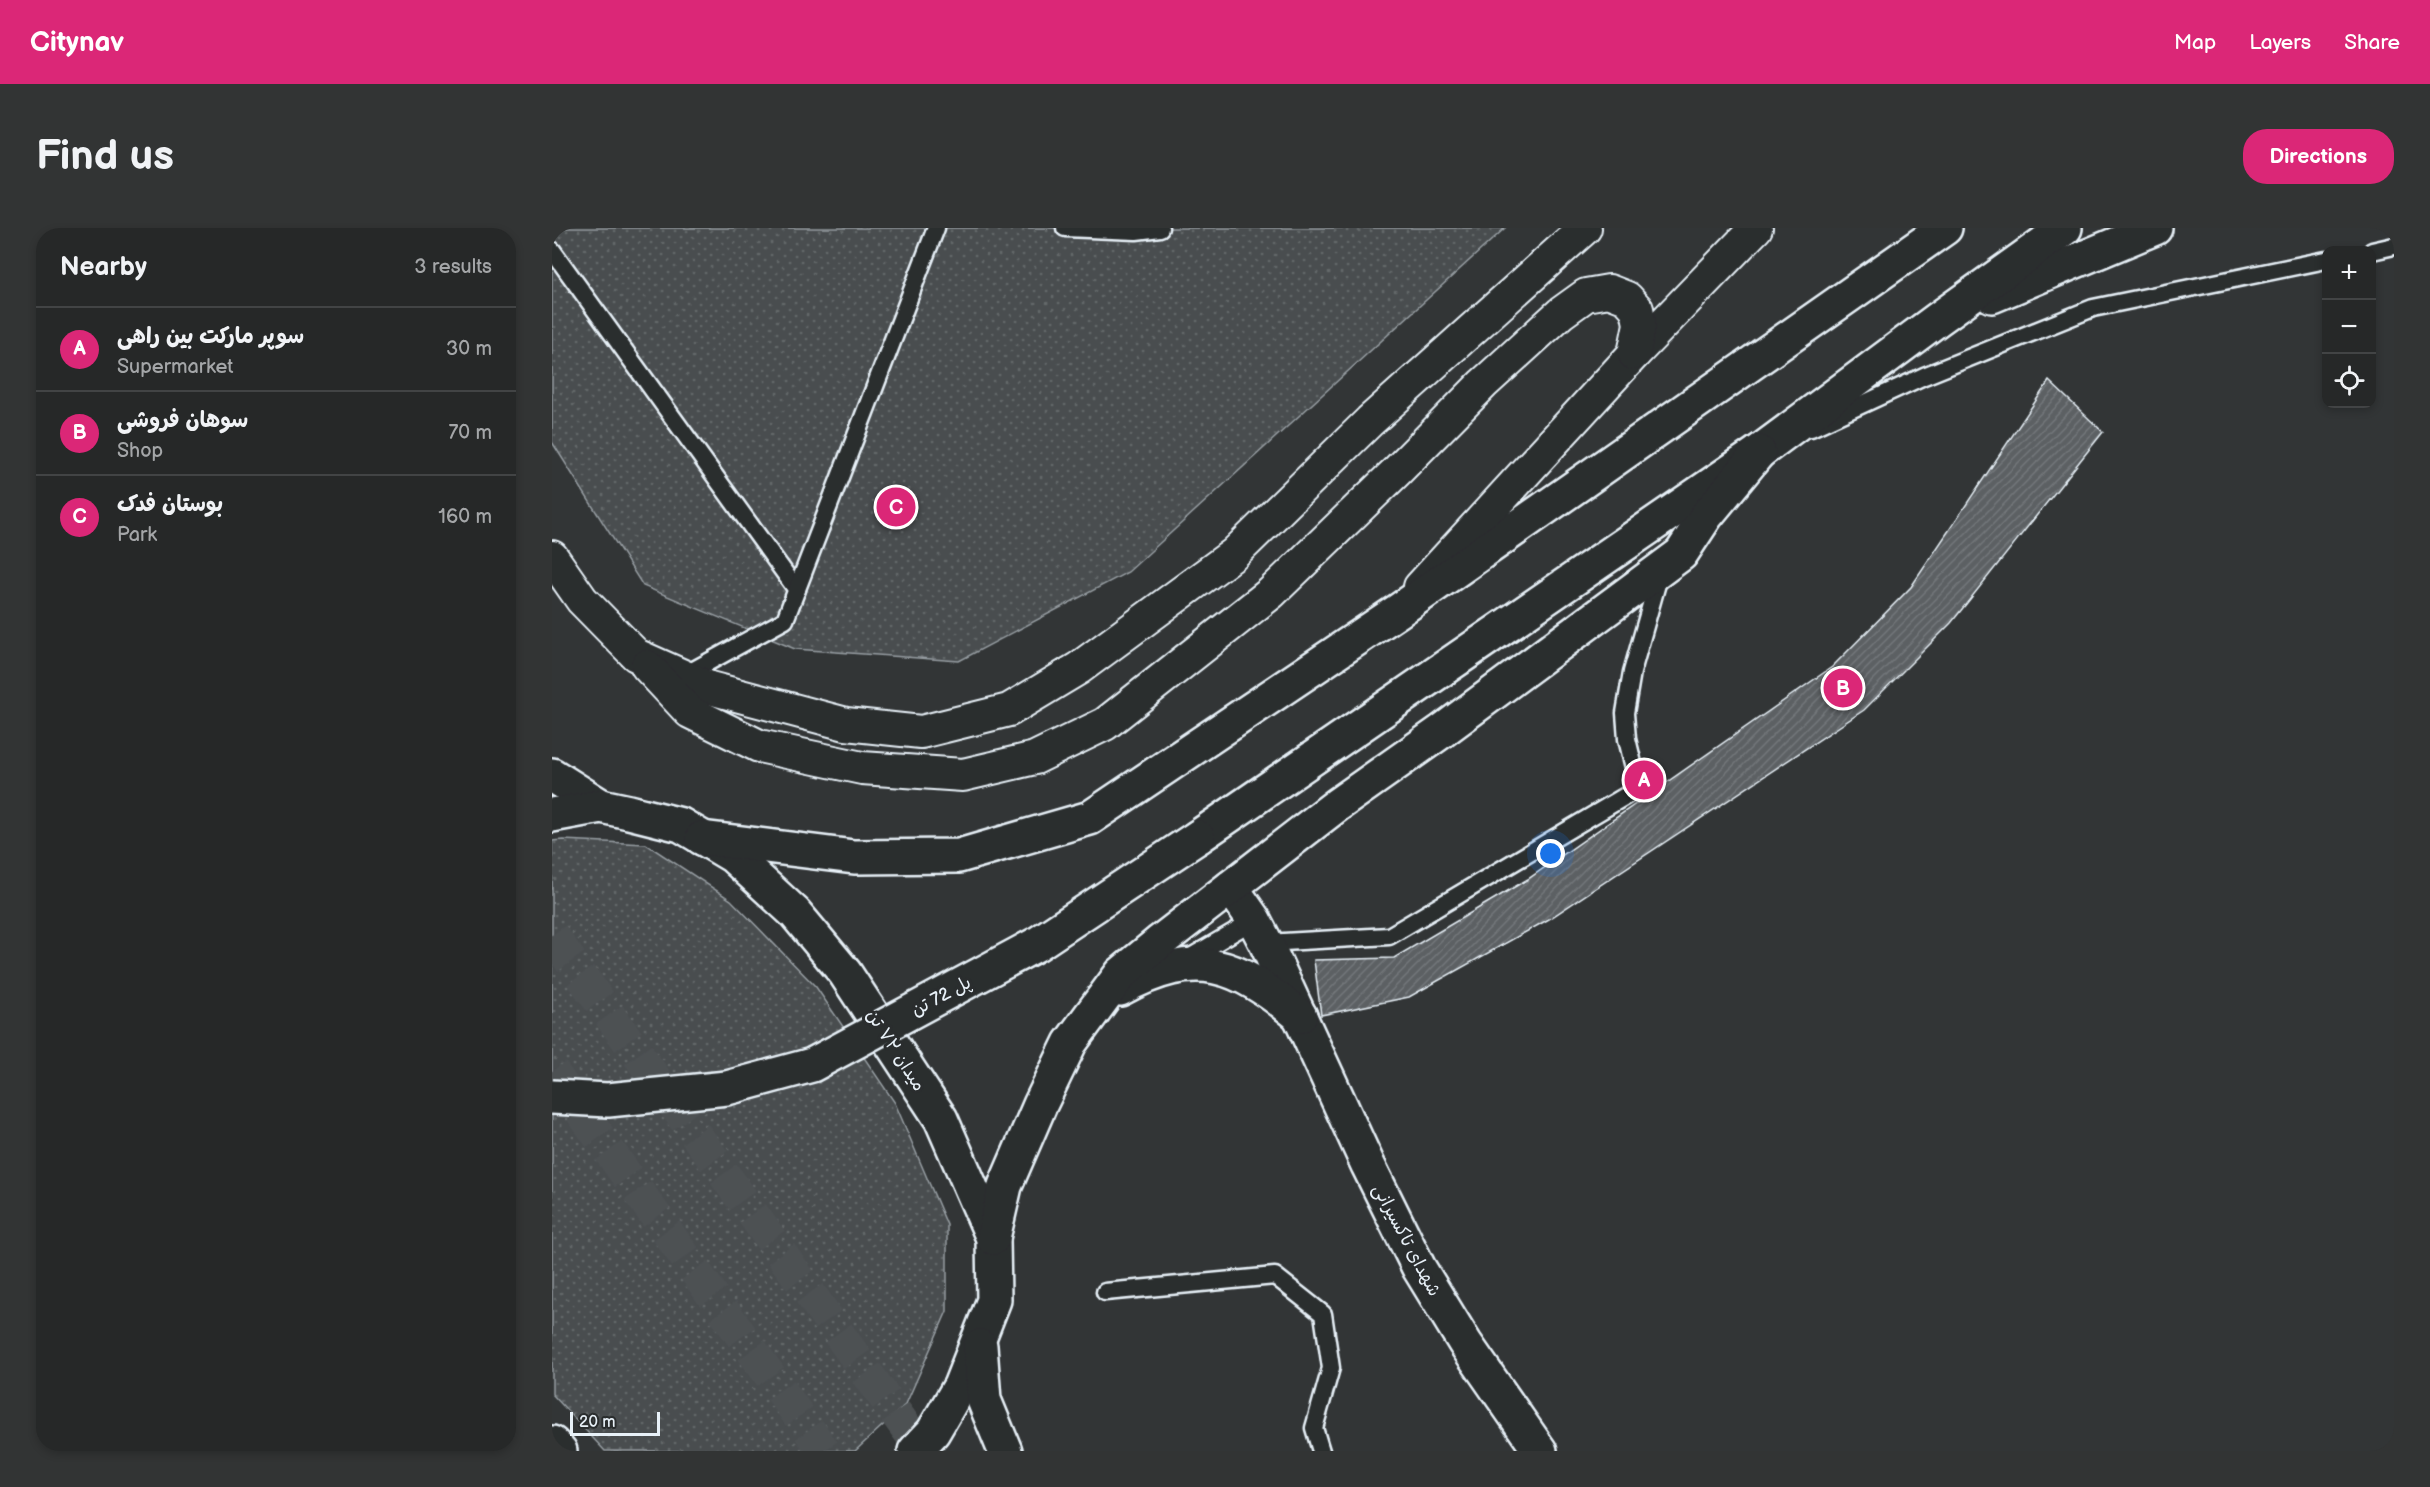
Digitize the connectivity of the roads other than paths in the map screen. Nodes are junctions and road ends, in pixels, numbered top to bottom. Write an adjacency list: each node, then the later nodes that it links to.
1 (936, 228): 18 (lane)
2 (1065, 228): 3 (lane)
3 (1160, 228)
4 (1585, 228): 21 (street)
5 (1756, 228): 14 (street)
6 (1945, 228): 19 (main road)
7 (2065, 228): 13 (main road)
8 (2155, 228): 13 (main road)
9 (2394, 246): 11 (lane)
10 (552, 250): 18 (lane)
11 (2376, 250)
12 (2322, 261): 15 (lane)
13 (1938, 319): 15 (main road)
14 (1634, 354): 19 (street); 20 (street)
15 (1759, 452): 17 (main road); 31 (main road, پل 72 تن, bridge)
16 (552, 557): 20 (street)
17 (1661, 568): 26 (main road); 27 (lane)
18 (796, 590): 21 (lane)
19 (1398, 611): 25 (main road)
20 (636, 655): 21 (street)
21 (683, 676)
22 (552, 775): 23 (main road)
23 (601, 806): 24 (main road, میدان ۷۲ تن); 25 (main road, میدان ۷۲ تن)
24 (552, 815)
25 (702, 838): 32 (main road, میدان ۷۲ تن)
26 (1231, 887): 27 (main road, شهدای تاکسیرانی); 29 (main road)
27 (1260, 931): 28 (lane); 30 (main road, شهدای تاکسیرانی)
28 (1174, 966): 29 (main road); 30 (main road)
29 (1102, 998): 32 (main road)
30 (1300, 1016): 40 (main road, شهدای تاکسیرانی)
31 (552, 1097)
32 (993, 1238): 34 (main road, میدان ۷۲ تن)
33 (1105, 1292): 39 (lane)
34 (980, 1339): 37 (main road, میدان ۷۲ تن); 38 (main road)
35 (552, 1443): 36 (main road)
36 (560, 1451)
37 (915, 1451)
38 (1005, 1451)
39 (1321, 1451)
40 (1540, 1451)

